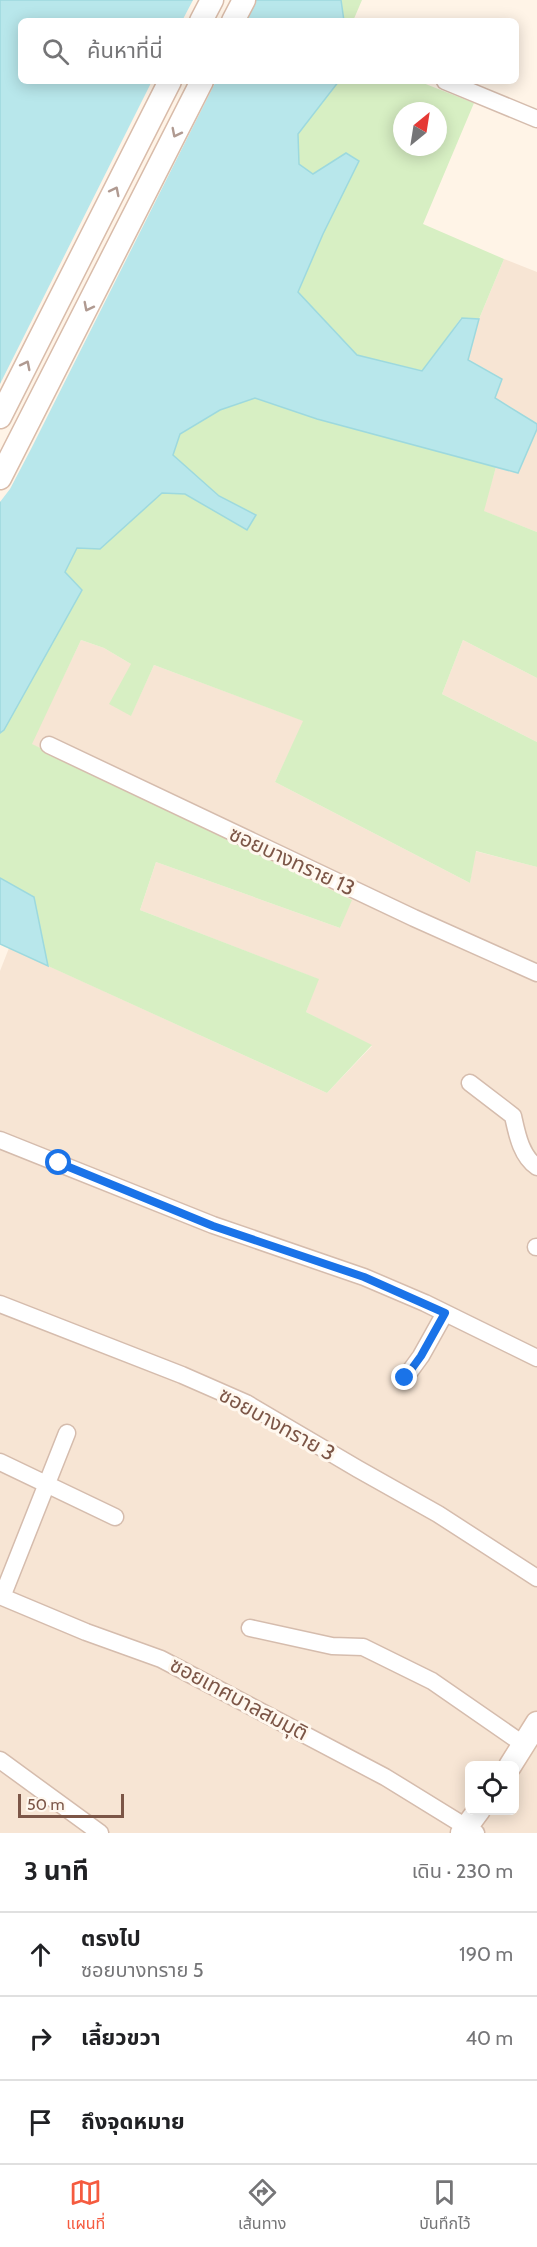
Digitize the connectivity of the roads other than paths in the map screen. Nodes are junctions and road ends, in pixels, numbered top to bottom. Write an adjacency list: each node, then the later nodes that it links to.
1 (212, 0): 3 (main road)
2 (244, 0): 4 (main road)
3 (203, 18)
4 (235, 18)
5 (168, 84): 9 (main road, one-way to 5)
6 (200, 84): 10 (main road, one-way to 10)
7 (452, 84): 8 (street)
8 (537, 119)
9 (0, 417)
10 (0, 478)
11 (49, 745): 12 (street, ซอยบางทราย 13)
12 (537, 973)
13 (470, 1083): 15 (street)
14 (0, 1140): 17 (street)
15 (537, 1167)
16 (0, 1304): 24 (street, ซอยบางทราย 3)
17 (445, 1313): 18 (street); 19 (street)
18 (537, 1358)
19 (405, 1378)
20 (68, 1433): 22 (street)
21 (0, 1462): 22 (street)
22 (47, 1484): 23 (street); 25 (street)
23 (116, 1517)
24 (537, 1578)
25 (1, 1597): 31 (street, ซอยเทศบาลสมมุติ)
26 (250, 1628): 28 (street)
27 (537, 1723): 28 (main road)
28 (524, 1744): 30 (main road)
29 (0, 1760): 32 (street)
30 (513, 1761)
31 (471, 1826)
32 (100, 1833)

